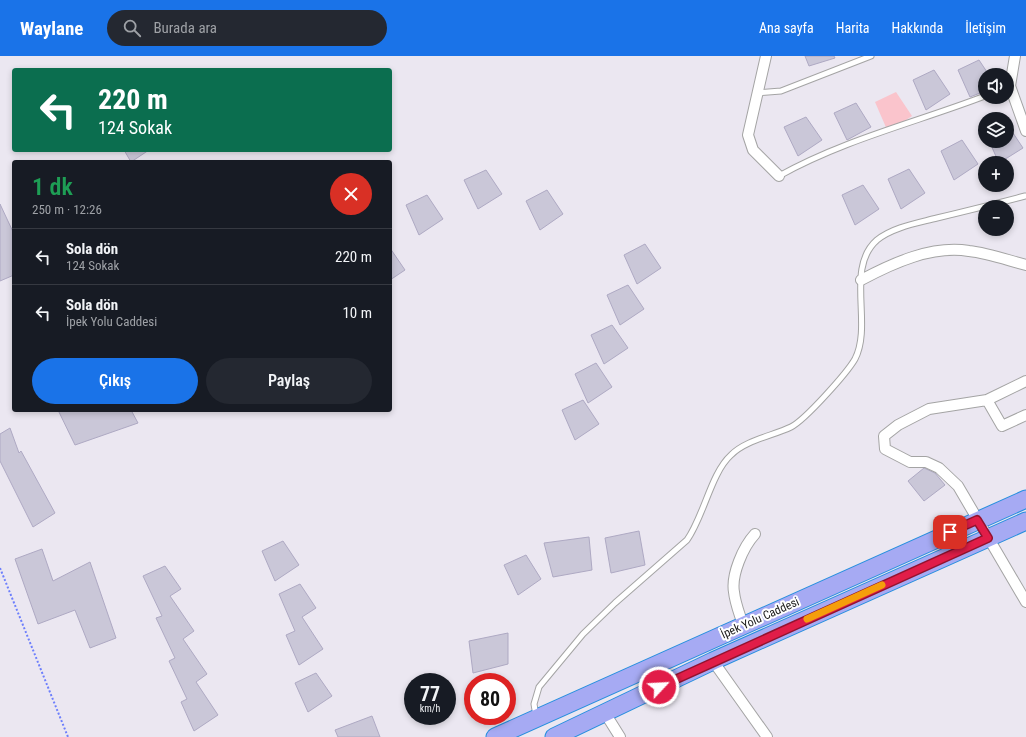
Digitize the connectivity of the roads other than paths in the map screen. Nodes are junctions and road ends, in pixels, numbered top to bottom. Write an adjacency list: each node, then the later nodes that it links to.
1 (766, 56): 5 (street)
2 (871, 56): 5 (lane)
3 (1015, 56): 4 (street)
4 (1012, 68)
5 (757, 93): 9 (street)
6 (978, 98): 9 (lane)
7 (1014, 102): 8 (street)
8 (1026, 131)
9 (779, 176)
10 (1025, 196): 12 (lane)
11 (1026, 265): 12 (street)
12 (861, 280): 25 (lane)
13 (1026, 381): 14 (street)
14 (986, 400): 15 (street); 17 (street)
15 (1026, 415)
16 (1026, 499): 17 (highway, İpek Yolu Caddesi)
17 (977, 520): 20 (street); 22 (highway, İpek Yolu Caddesi)
18 (1026, 521): 20 (highway, İpek Yolu Caddesi)
19 (755, 534): 22 (street)
20 (988, 538): 21 (street); 23 (highway, İpek Yolu Caddesi)
21 (1026, 602)
22 (743, 625): 25 (highway, İpek Yolu Caddesi)
23 (713, 661): 24 (highway, İpek Yolu Caddesi); 29 (street)
24 (605, 713): 27 (highway, İpek Yolu Caddesi); 28 (street)
25 (536, 718): 26 (highway, İpek Yolu Caddesi)
26 (495, 737)
27 (554, 737)
28 (620, 737)
29 (767, 737)

